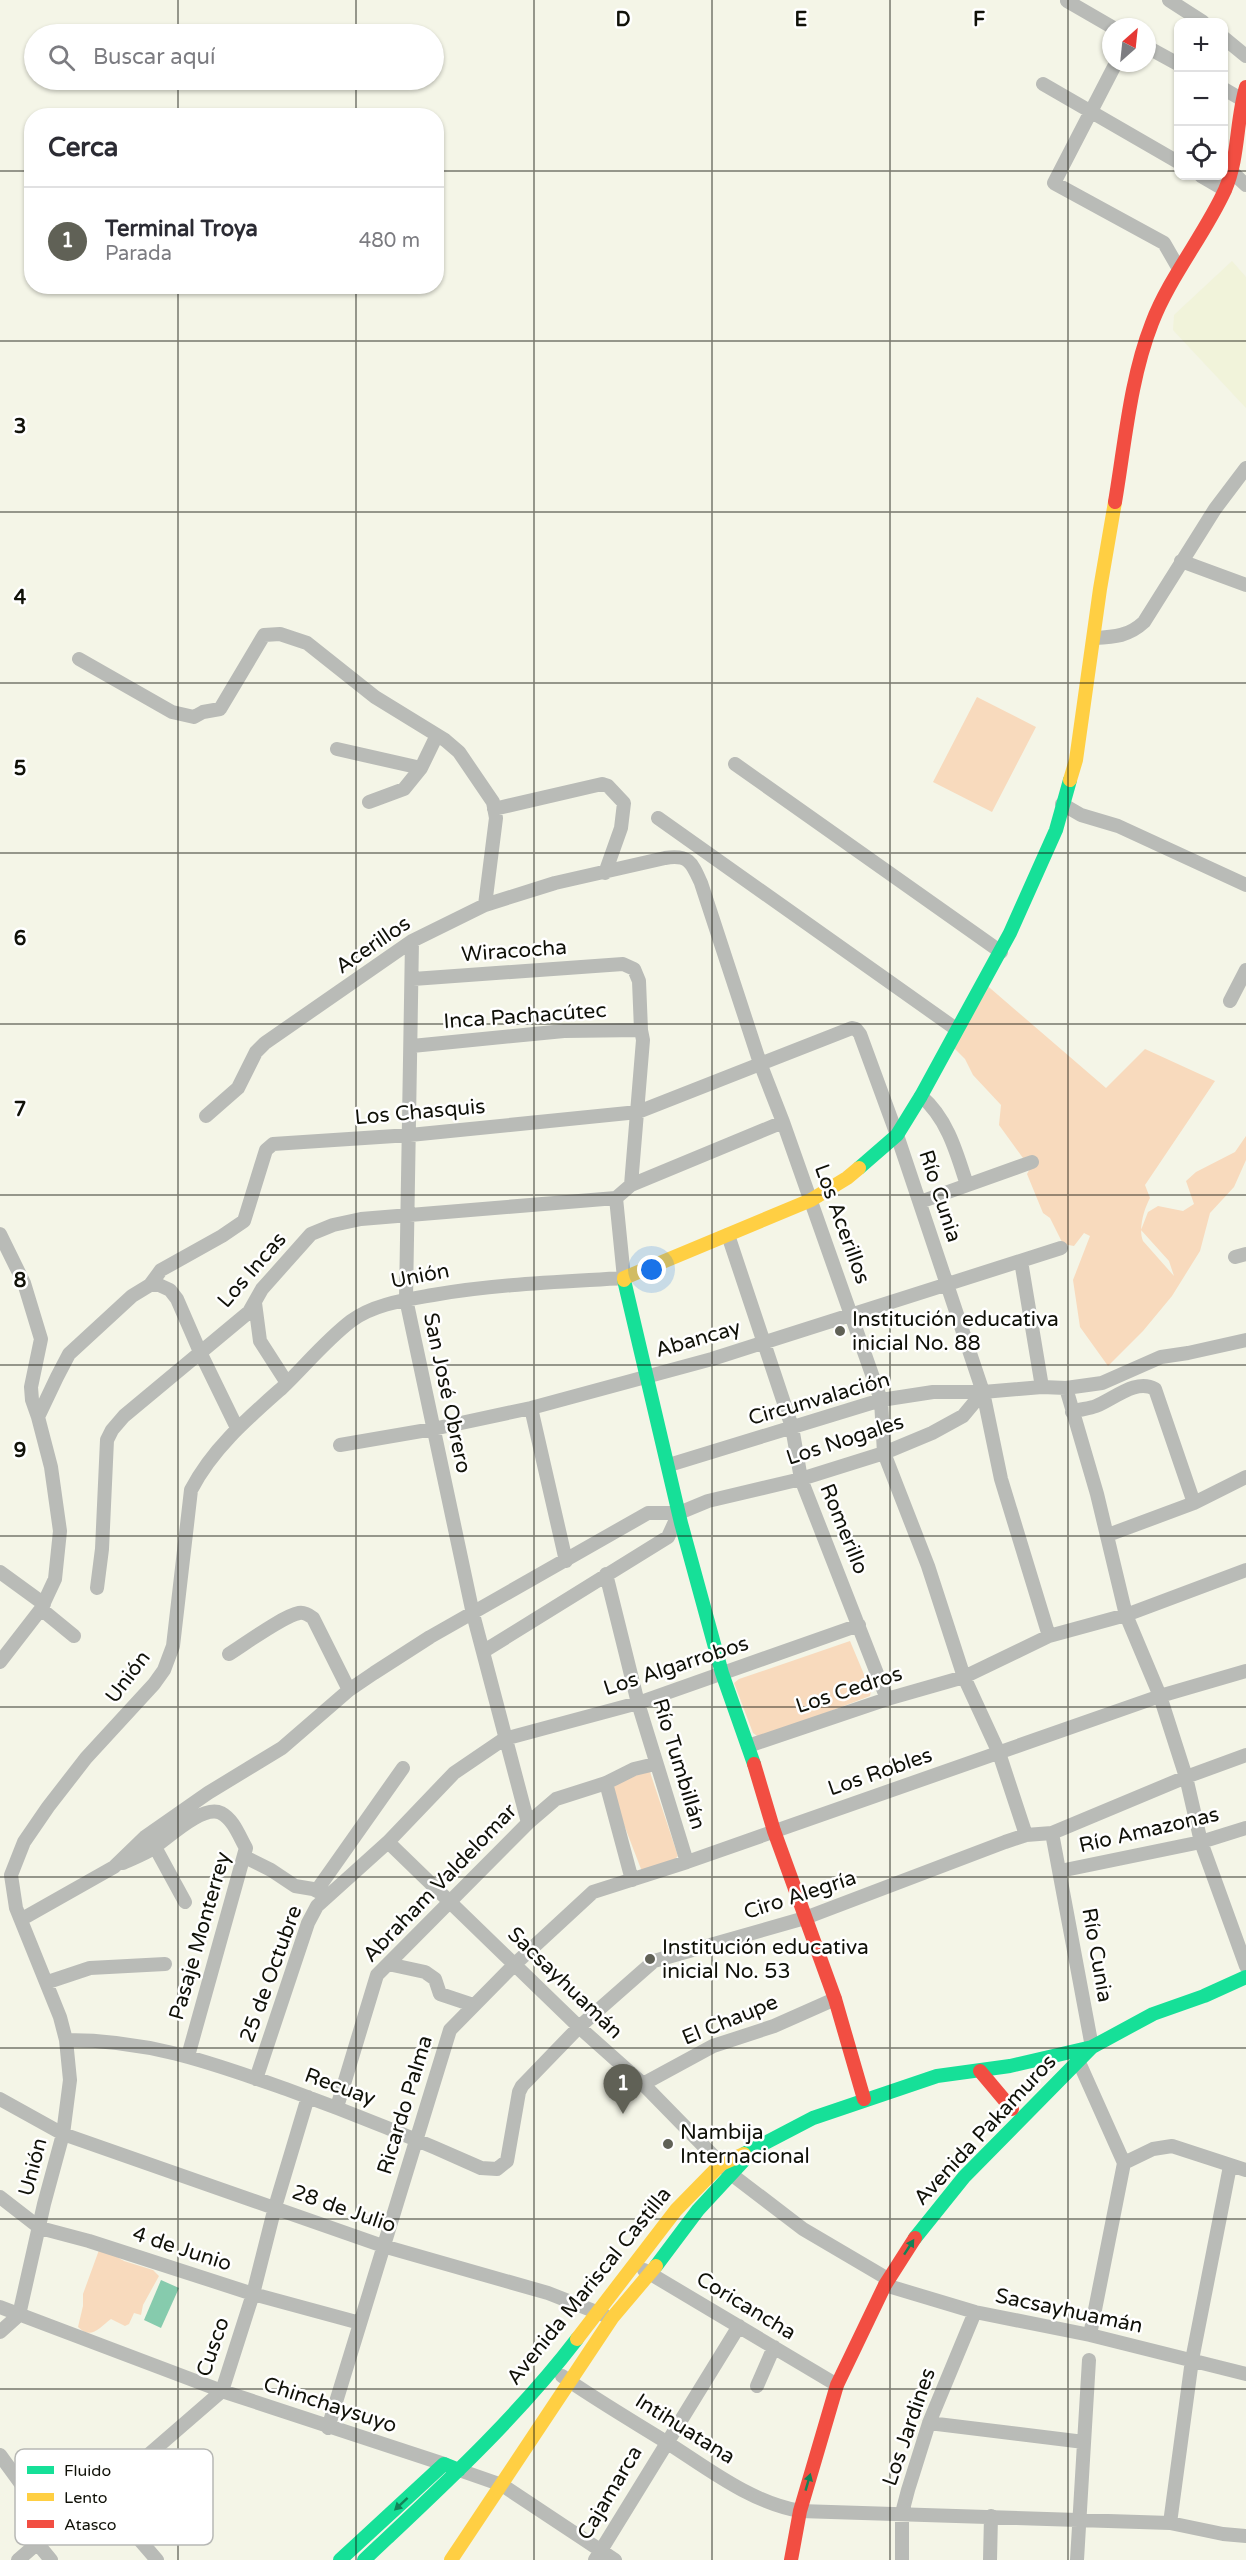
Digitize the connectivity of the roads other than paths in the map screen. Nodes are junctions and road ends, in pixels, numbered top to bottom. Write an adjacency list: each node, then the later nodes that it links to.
1 (1169, 0): 3 (street)
2 (1067, 2): 4 (street)
3 (1197, 18)
4 (1102, 21)
5 (1228, 41): 7 (street)
6 (1156, 52): 8 (street)
7 (1246, 56)
8 (1174, 61)
9 (1111, 72): 13 (street)
10 (1043, 84): 13 (street)
11 (1228, 90): 12 (street)
12 (1244, 93): 15 (main road)
13 (1091, 111): 14 (street); 19 (street)
14 (1174, 159)
15 (1232, 172): 17 (street); 18 (main road)
16 (1208, 180): 18 (street)
17 (1246, 184)
18 (1225, 190): 19 (main road)
19 (1179, 269): 23 (main road)
20 (1246, 468): 21 (street)
21 (1181, 561): 22 (street); 23 (street)
22 (1246, 585)
23 (1094, 638): 30 (main road)
24 (79, 659): 25 (street)
25 (436, 735): 28 (street); 31 (street)
26 (337, 749): 28 (street)
27 (735, 765): 37 (street)
28 (421, 768): 29 (street)
29 (369, 802)
30 (1062, 804): 34 (street); 37 (main road)
31 (494, 809): 33 (street); 35 (street)
32 (658, 818): 41 (street)
33 (605, 873): 35 (street, Acerillos); 44 (street, Los Acerillos)
34 (1246, 885)
35 (485, 905): 36 (street, Acerillos)
36 (412, 941): 39 (street, San José Obrero); 47 (street, Acerillos)
37 (1001, 952): 41 (main road)
38 (1246, 970): 40 (street)
39 (412, 979): 42 (street, Wiracocha); 43 (street, San José Obrero)
40 (1230, 1001)
41 (956, 1029): 45 (main road)
42 (640, 1030): 43 (street, Inca Pachacútec); 46 (street)
43 (412, 1046): 49 (street, San José Obrero)
44 (760, 1063): 46 (street, Los Chasquis); 48 (street, Los Acerillos); 50 (street, Río Cunia)
45 (921, 1096): 50 (main road); 53 (street)
46 (638, 1112): 49 (street, Los Chasquis); 52 (street)
47 (206, 1116)
48 (783, 1122): 52 (street); 55 (street, Los Acerillos)
49 (410, 1135): 57 (street, San José Obrero); 63 (street, Los Chasquis)
50 (897, 1135): 55 (main road); 56 (street, Río Cunia)
51 (1032, 1162): 53 (street)
52 (631, 1185): 54 (street)
53 (968, 1185): 56 (street)
54 (616, 1198): 57 (street, Los Incas); 62 (street)
55 (811, 1200): 59 (main road); 67 (street, Los Acerillos)
56 (920, 1202): 64 (street, Río Cunia)
57 (406, 1215): 65 (street, San José Obrero); 66 (street, Los Incas)
58 (0, 1234): 79 (street)
59 (728, 1235): 62 (main road); 69 (street, Romerillo)
60 (1060, 1248): 61 (street, Abancay)
61 (1021, 1261): 64 (street, Abancay); 73 (street)
62 (624, 1278): 65 (street, Unión); 71 (main road)
63 (150, 1285): 70 (street); 79 (street)
64 (947, 1285): 67 (street, Abancay); 75 (street, Río Cunia)
65 (406, 1299): 72 (street, Unión); 82 (street, San José Obrero)
66 (255, 1303): 70 (street, Los Incas); 72 (street)
67 (852, 1314): 69 (street, Abancay); 76 (street, Los Acerillos)
68 (1246, 1340): 74 (street)
69 (763, 1341): 71 (street, Abancay); 80 (street, Romerillo)
70 (200, 1352): 81 (street); 95 (street, Los Incas)
71 (645, 1376): 77 (street, Abancay); 85 (main road)
72 (287, 1383): 81 (street, Unión)
73 (1042, 1387): 74 (street); 75 (street)
74 (1066, 1389): 78 (street)
75 (983, 1392): 76 (street, Circunvalación); 84 (street, Los Nogales); 101 (street, Río Cunia)
76 (881, 1400): 80 (street, Circunvalación); 84 (street, Los Acerillos)
77 (531, 1408): 82 (street, Abancay); 91 (street)
78 (1072, 1412): 88 (street); 90 (street)
79 (38, 1417): 96 (street)
80 (792, 1427): 85 (street, Circunvalación); 87 (street, Romerillo)
81 (237, 1428): 133 (street, Unión)
82 (433, 1429): 83 (street, Abancay); 97 (street, San José Obrero)
83 (340, 1446)
84 (884, 1453): 87 (street, Los Nogales); 107 (street, Los Acerillos)
85 (669, 1465): 89 (main road)
86 (1246, 1477): 88 (street)
87 (801, 1479): 89 (street, Los Nogales); 99 (street, Romerillo)
88 (1194, 1503): 90 (street)
89 (680, 1513): 91 (street); 94 (street); 106 (main road)
90 (1108, 1535): 98 (street)
91 (566, 1561): 97 (street)
92 (1246, 1570): 98 (street, Los Cedros)
93 (0, 1572): 96 (street)
94 (606, 1574): 102 (street); 111 (street, Río Tumbillán)
95 (97, 1588)
96 (43, 1607): 100 (street); 104 (street)
97 (473, 1614): 102 (street, San José Obrero); 108 (street)
98 (1126, 1615): 101 (street, Los Cedros); 109 (street)
99 (859, 1625): 106 (street, Los Algarrobos); 110 (street, Romerillo)
100 (74, 1636)
101 (1048, 1636): 107 (street, Los Cedros)
102 (484, 1651): 112 (street, San José Obrero)
103 (229, 1654): 108 (street)
104 (0, 1662)
105 (1246, 1671): 109 (street, Los Robles)
106 (722, 1673): 111 (street, Los Algarrobos); 113 (main road)
107 (964, 1677): 110 (street, Los Cedros); 114 (street, Los Acerillos)
108 (349, 1690): 130 (street)
109 (1160, 1696): 114 (street, Los Robles); 118 (street)
110 (887, 1699): 113 (street, Los Cedros)
111 (638, 1703): 112 (street, Los Algarrobos); 116 (street, Río Tumbillán)
112 (504, 1739): 120 (street, San José Obrero); 125 (street, Los Algarrobos)
113 (748, 1746): 122 (main road)
114 (999, 1753): 122 (street, Los Robles); 124 (street, Los Acerillos)
115 (1246, 1755): 118 (street, Ciro Alegría)
116 (655, 1764): 119 (street, Abraham Valdelomar); 129 (street, Río Tumbillán)
117 (403, 1768): 134 (street)
118 (1186, 1777): 123 (street, Ciro Alegría); 126 (street)
119 (606, 1783): 120 (street, Abraham Valdelomar); 132 (street)
120 (528, 1823): 136 (street, Abraham Valdelomar)
121 (1246, 1828): 126 (street, Río Amazonas)
122 (774, 1831): 129 (street, Ricardo Palma); 137 (main road)
123 (1052, 1833): 124 (street, Ciro Alegría); 131 (street, Río Cunia)
124 (1026, 1835): 137 (street, Ciro Alegría)
125 (387, 1842): 134 (street, 25 de Octubre); 136 (street, Sacsayhuamán)
126 (1201, 1842): 131 (street, Río Amazonas); 142 (street)
127 (155, 1847): 128 (street, Pasaje Monterrey); 130 (street, Pasaje Monterrey); 135 (street)
128 (245, 1857): 134 (street); 150 (street, Pasaje Monterrey)
129 (687, 1862): 132 (street, Ricardo Palma)
130 (114, 1867): 138 (street)
131 (1060, 1871): 149 (street, Río Cunia)
132 (632, 1880): 141 (street, Ricardo Palma)
133 (5, 1881): 138 (street, Unión)
134 (322, 1893): 153 (street, 25 de Octubre)
135 (185, 1902)
136 (452, 1902): 140 (street, Abraham Valdelomar); 141 (street, Sacsayhuamán)
137 (806, 1918): 145 (main road); 147 (street, Ciro Alegría)
138 (22, 1919): 144 (street, Unión)
139 (165, 1964): 144 (street)
140 (388, 1964): 146 (street); 158 (street, Abraham Valdelomar)
141 (514, 1964): 146 (street, Ricardo Palma); 147 (street, Sacsayhuamán)
142 (1246, 1966)
143 (1246, 1977): 149 (main road, Avenida Pakamuros)
144 (48, 1982): 148 (street, Unión)
145 (835, 1999): 154 (street, El Chaupe); 157 (main road)
146 (473, 2005): 161 (street, Ricardo Palma)
147 (579, 2027): 154 (street, Sacsayhuamán); 161 (street, Recuay)
148 (66, 2040): 150 (street, Recuay); 160 (street, Unión)
149 (1092, 2047): 151 (main road, Avenida Pakamuros); 152 (main road, Avenida Mariscal Castilla)
150 (188, 2056): 153 (street, Recuay)
151 (1078, 2060): 159 (main road, Avenida Pakamuros); 162 (street)
152 (980, 2071): 157 (main road, Avenida Mariscal Castilla); 159 (main road)
153 (256, 2079): 155 (street, Recuay)
154 (642, 2084): 164 (street, Sacsayhuamán)
155 (308, 2097): 158 (street, Recuay); 167 (street, Cusco)
156 (0, 2099): 160 (street, 28 de Julio)
157 (864, 2099): 164 (main road, Avenida Mariscal Castilla)
158 (337, 2107): 161 (street, Recuay)
159 (1016, 2114): 169 (main road, Avenida Pakamuros); 173 (main road, Avenida Pakamuros, one-way to 159)
160 (63, 2134): 167 (street, 28 de Julio); 168 (street, Unión)
161 (416, 2139): 170 (street, Ricardo Palma)
162 (1124, 2163): 163 (street); 183 (street)
163 (1230, 2166): 165 (street); 185 (street)
164 (726, 2169): 171 (main road, Avenida Mariscal Castilla); 172 (main road); 173 (street, Sacsayhuamán)
165 (1246, 2170)
166 (0, 2197): 168 (street, 4 de Junio)
167 (276, 2207): 170 (street, 28 de Julio); 174 (street, Cusco)
168 (40, 2228): 174 (street, 4 de Junio); 178 (street, Unión)
169 (901, 2234)
170 (383, 2246): 176 (street, 28 de Julio); 180 (street, Ricardo Palma)
171 (634, 2264): 172 (street, Coricancha); 176 (main road, Avenida Mariscal Castilla)
172 (650, 2274): 179 (main road); 181 (street, Coricancha)
173 (886, 2282): 177 (street, Sacsayhuamán); 191 (main road, Avenida Pakamuros)
174 (253, 2294): 180 (street, 4 de Junio); 193 (street, Cusco)
175 (0, 2307): 178 (street, Chinchaysuyo)
176 (598, 2312): 179 (street, 28 de Julio); 188 (main road, Avenida Mariscal Castilla)
177 (975, 2312): 183 (street, Sacsayhuamán); 194 (street, Los Jardines)
178 (19, 2315): 182 (street); 193 (street, Chinchaysuyo)
179 (612, 2318): 190 (main road)
180 (360, 2323): 195 (street, Ricardo Palma)
181 (739, 2326): 184 (street, Coricancha); 196 (street, Cajamarca)
182 (0, 2332)
183 (1090, 2335): 185 (street, Sacsayhuamán)
184 (774, 2346): 191 (street, Coricancha); 192 (street)
185 (1192, 2360): 189 (street, Sacsayhuamán); 208 (street)
186 (1089, 2361): 197 (street)
187 (832, 2362): 191 (main road, Avenida Pakamuros)
188 (553, 2370): 190 (street, Intihuatana); 201 (main road, Avenida Mariscal Castilla)
189 (1246, 2374)
190 (570, 2382): 196 (street, Intihuatana); 203 (main road)
191 (828, 2383): 204 (main road, Avenida Pakamuros, one-way to 191)
192 (757, 2386)
193 (222, 2391): 195 (street, Chinchaysuyo); 198 (street, Cusco)
194 (929, 2423): 197 (street); 205 (street, Los Jardines)
195 (328, 2428): 200 (street, Chinchaysuyo)
196 (666, 2442): 204 (street, Intihuatana); 213 (street, Cajamarca)
197 (1084, 2442): 207 (street)
198 (155, 2449)
199 (0, 2455): 202 (street)
200 (444, 2464): 201 (main road, Chinchaysuyo); 217 (main road, one-way to 217)
201 (459, 2470): 203 (street, Chinchaysuyo); 218 (main road, Avenida Mariscal Castilla)
202 (15, 2476)
203 (502, 2485): 213 (street, Chinchaysuyo); 219 (main road)
204 (800, 2511): 205 (street, Intihuatana); 221 (main road, Avenida Pakamuros)
205 (902, 2513): 206 (street, Intihuatana); 222 (street, Los Jardines)
206 (991, 2516): 207 (street, Intihuatana); 223 (street)
207 (1077, 2518): 208 (street, Intihuatana); 224 (street)
208 (1170, 2523): 209 (street, Intihuatana)
209 (1246, 2536)
210 (35, 2545): 214 (street, Cusco)
211 (39, 2545): 215 (street)
212 (144, 2545): 216 (street)
213 (598, 2555): 220 (street, Chinchaysuyo)
214 (18, 2560)
215 (51, 2560)
216 (157, 2560)
217 (340, 2560)
218 (363, 2560)
219 (451, 2560)
220 (615, 2560)
221 (791, 2560)
222 (902, 2560)
223 (990, 2560)
224 (1077, 2560)

